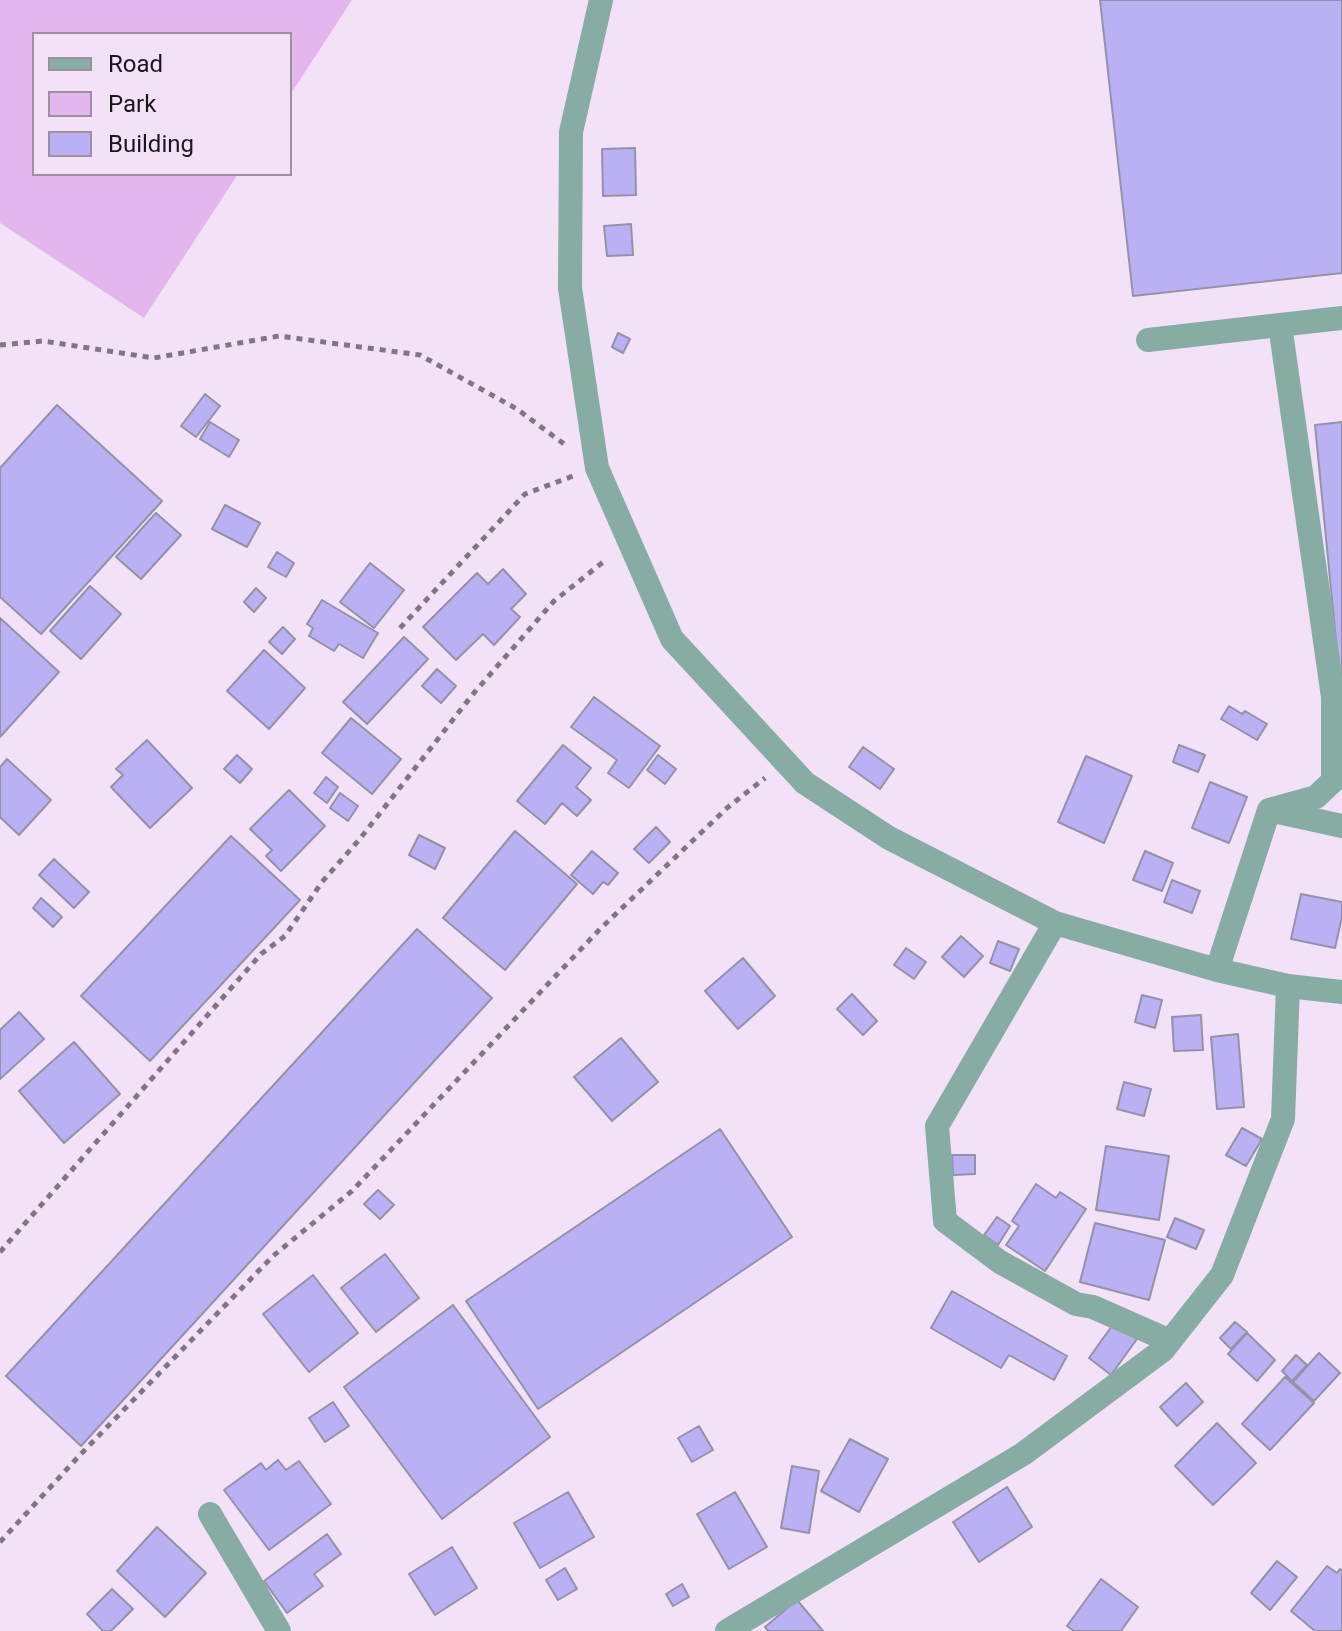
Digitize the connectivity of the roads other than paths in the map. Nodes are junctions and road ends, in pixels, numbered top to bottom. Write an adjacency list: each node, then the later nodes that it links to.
1 (601, 0): 7 (street)
2 (1342, 318): 3 (street)
3 (1280, 325): 4 (street); 5 (street)
4 (1148, 340)
5 (1269, 810): 6 (street); 8 (street)
6 (1342, 826)
7 (1055, 923): 8 (street); 11 (street)
8 (1217, 970): 9 (street)
9 (1288, 986): 10 (street); 11 (street)
10 (1342, 992)
11 (1170, 1341): 14 (street)
12 (210, 1514): 13 (street)
13 (279, 1631)
14 (727, 1631)

